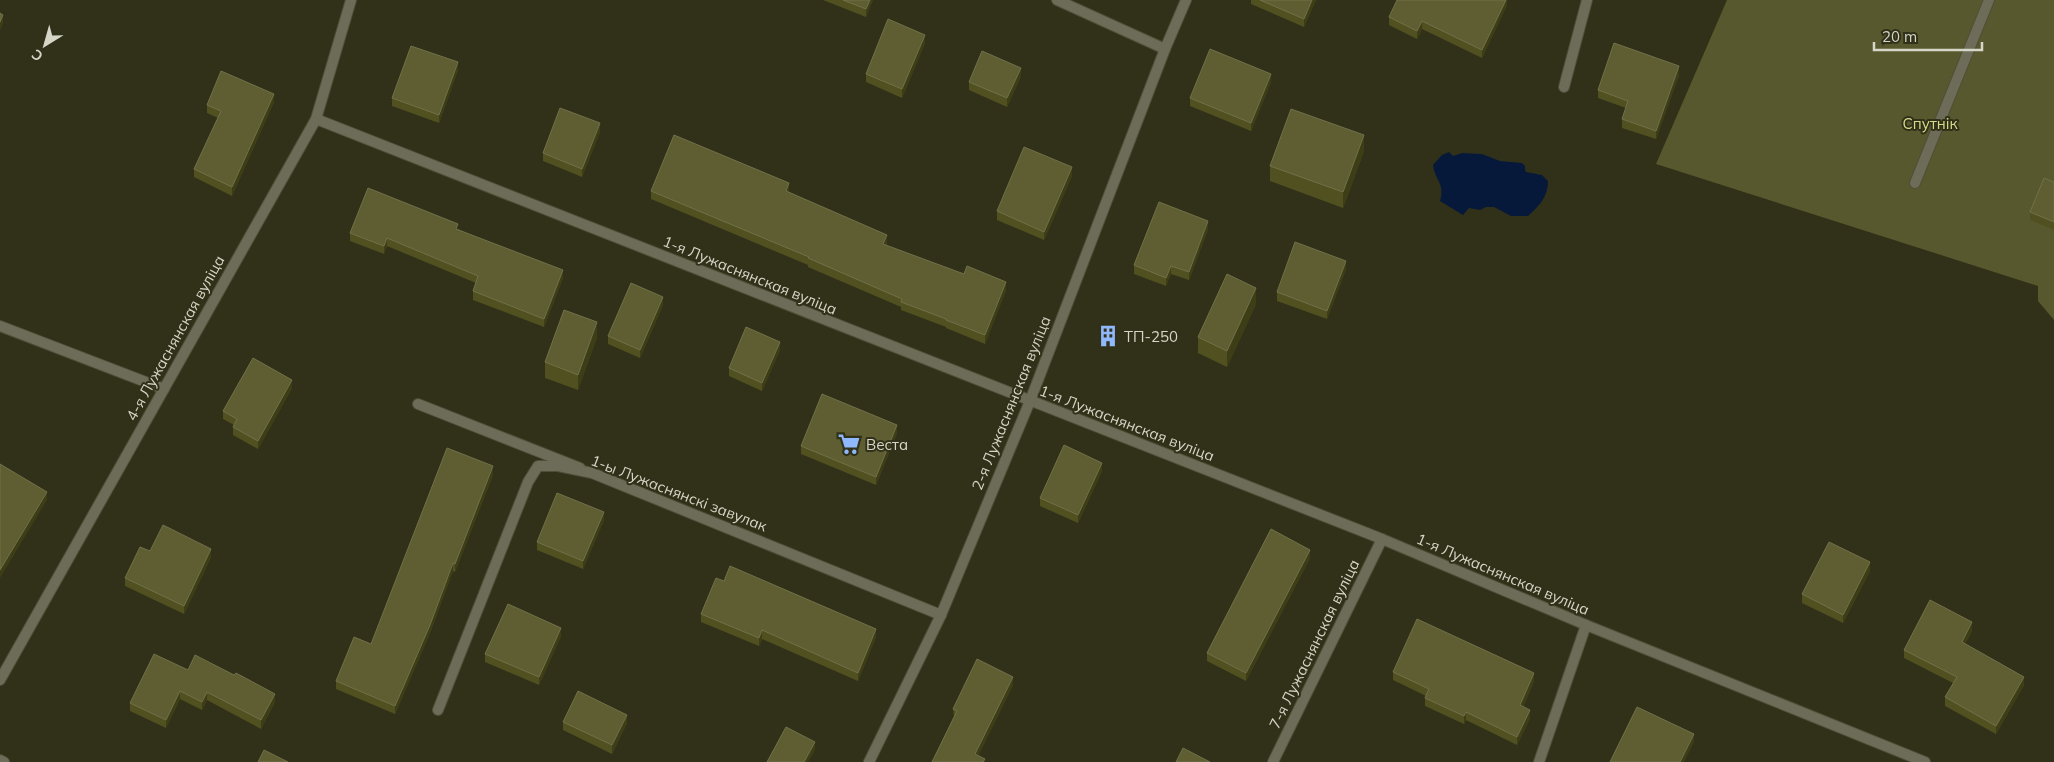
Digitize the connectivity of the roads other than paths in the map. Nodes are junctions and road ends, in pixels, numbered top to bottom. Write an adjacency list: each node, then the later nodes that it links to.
1 (351, 0): 8 (street, 4-я Лужаснянская вуліца)
2 (1057, 0): 6 (street)
3 (1186, 0): 6 (street, 2-я Лужаснянская вуліца)
4 (1587, 0): 7 (street)
5 (1989, 0): 9 (street)
6 (1164, 49): 12 (street, 2-я Лужаснянская вуліца)
7 (1564, 87)
8 (316, 118): 11 (street, 4-я Лужаснянская вуліца); 12 (street, 1-я Лужаснянская вуліца)
9 (1915, 184)
10 (0, 326): 11 (street)
11 (164, 389): 18 (street, 4-я Лужаснянская вуліца)
12 (1030, 401): 15 (street, 1-я Лужаснянская вуліца); 16 (street, 2-я Лужаснянская вуліца)
13 (418, 404): 14 (street)
14 (592, 473): 16 (street, 1-ы Лужаснянскі завулак); 19 (street, 1-ы Лужаснянскі завулак)
15 (1382, 539): 17 (street, 1-я Лужаснянская вуліца); 23 (street, 7-я Лужаснянская вуліца)
16 (941, 615): 22 (street, 2-я Лужаснянская вуліца)
17 (1586, 625): 24 (street); 25 (street, 1-я Лужаснянская вуліца)
18 (0, 680)
19 (438, 710)
20 (0, 760): 21 (street)
21 (4, 762)
22 (869, 762)
23 (1273, 762)
24 (1539, 762)
25 (1925, 762)

